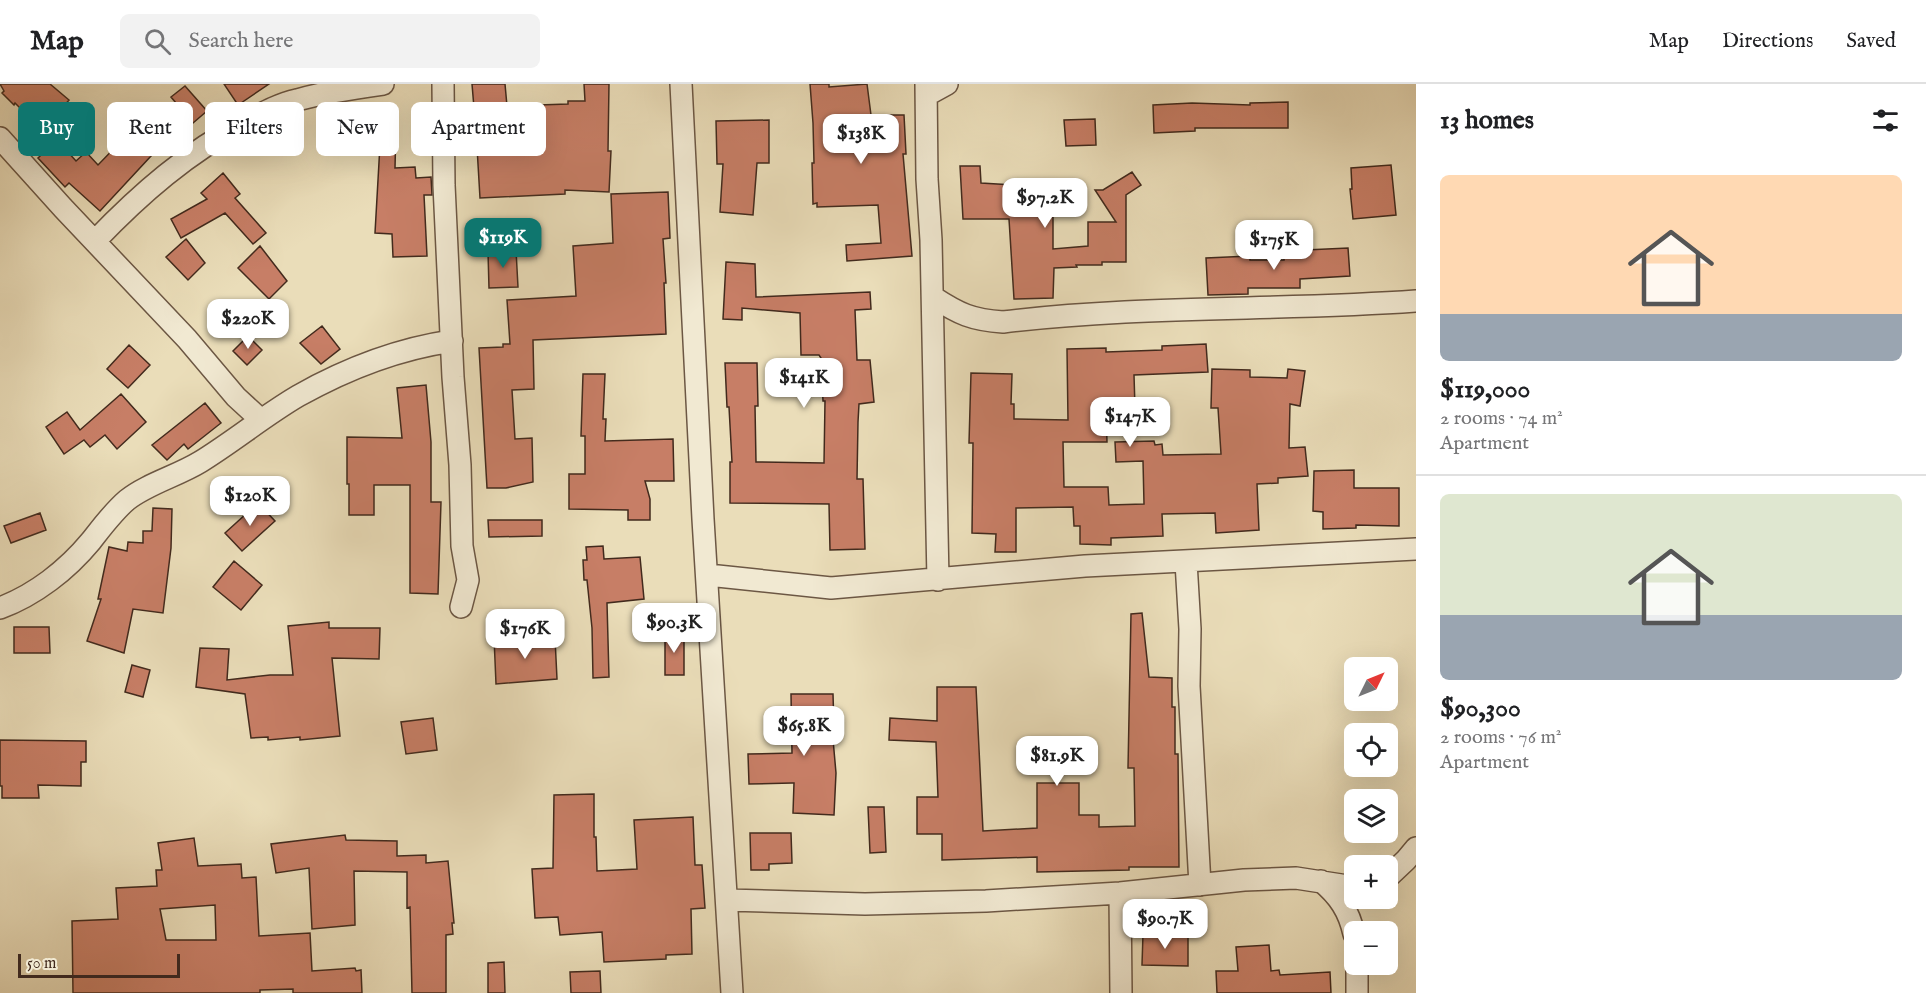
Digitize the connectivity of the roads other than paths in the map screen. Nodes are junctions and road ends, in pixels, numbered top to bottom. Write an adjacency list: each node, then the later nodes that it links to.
1 (383, 84): 7 (street)
2 (443, 84): 10 (street)
3 (681, 84): 14 (street)
4 (947, 84): 5 (street)
5 (927, 89): 8 (street)
6 (0, 138): 7 (street)
7 (95, 241): 11 (street)
8 (933, 297): 9 (street); 15 (street)
9 (1416, 301)
10 (452, 341): 11 (street); 16 (street)
11 (261, 420): 17 (street)
12 (1416, 549): 13 (street)
13 (1186, 562): 15 (street); 23 (street)
14 (708, 575): 15 (street); 26 (street)
15 (938, 580)
16 (461, 607)
17 (0, 608)
18 (1416, 848): 19 (street)
19 (1398, 867)
20 (1398, 876): 21 (street)
21 (1416, 876)
22 (1321, 881): 23 (street); 24 (street); 27 (street)
23 (1200, 885): 25 (street)
24 (1344, 885)
25 (1120, 893): 26 (street); 30 (street)
26 (727, 900): 29 (street)
27 (1352, 921)
28 (1357, 975): 31 (street)
29 (732, 993)
30 (1121, 993)
31 (1358, 993)

